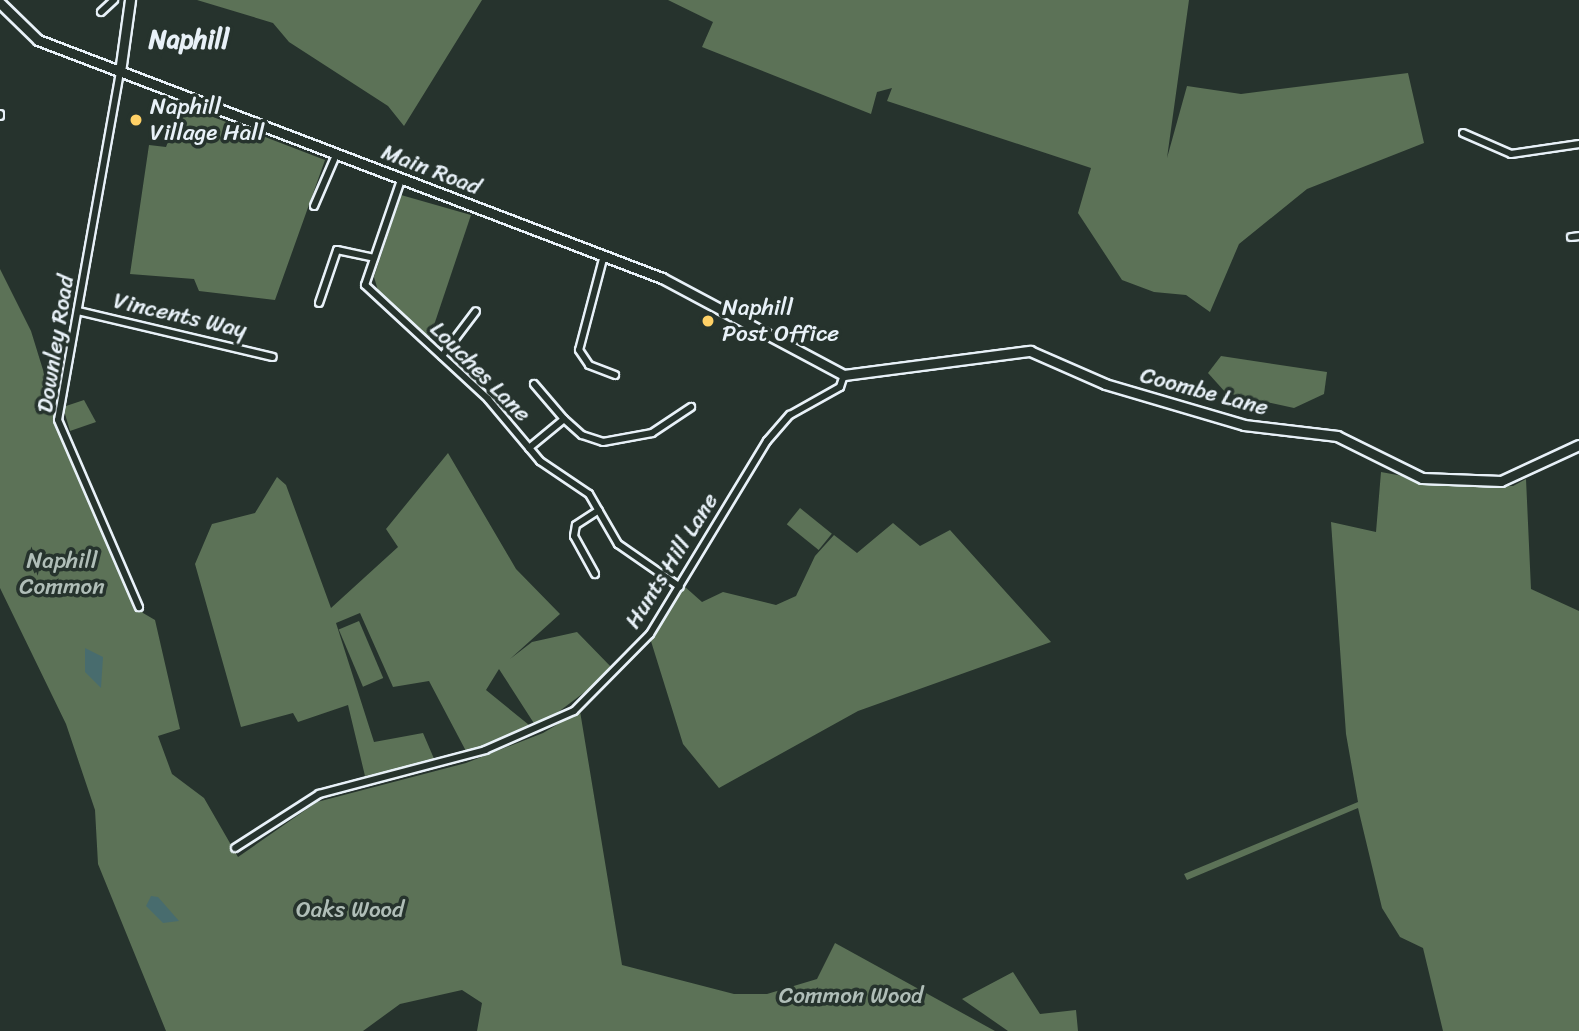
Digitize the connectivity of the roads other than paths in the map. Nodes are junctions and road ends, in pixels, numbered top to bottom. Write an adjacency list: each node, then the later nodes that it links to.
1 (114, 0): 4 (street)
2 (130, 0): 5 (street)
3 (2, 9): 5 (street, Main Road)
4 (101, 12)
5 (120, 72): 8 (street, Main Road); 14 (street, Downley Road)
6 (1462, 133): 7 (street)
7 (1579, 144)
8 (335, 155): 9 (street, Main Road); 10 (street)
9 (401, 180): 11 (street, Main Road); 12 (street, Louches Lane)
10 (314, 206)
11 (604, 255): 19 (street); 21 (street, Main Road)
12 (373, 258): 13 (street); 16 (street, Louches Lane)
13 (319, 303)
14 (78, 311): 17 (street, Vincents Way); 30 (street, Downley Road)
15 (476, 311): 16 (street)
16 (442, 356): 26 (street, Louches Lane)
17 (273, 357)
18 (607, 365): 19 (street)
19 (603, 373): 20 (street)
20 (615, 375)
21 (848, 376): 25 (street, Coombe Lane); 29 (street, Hunts Hill Lane)
22 (534, 384): 24 (street)
23 (691, 407): 24 (street)
24 (564, 419): 26 (street)
25 (1579, 445)
26 (529, 448): 27 (street, Louches Lane)
27 (599, 510): 28 (street); 29 (street, Louches Lane)
28 (595, 575)
29 (680, 587): 31 (street, Hunts Hill Lane)
30 (139, 607)
31 (235, 849)

